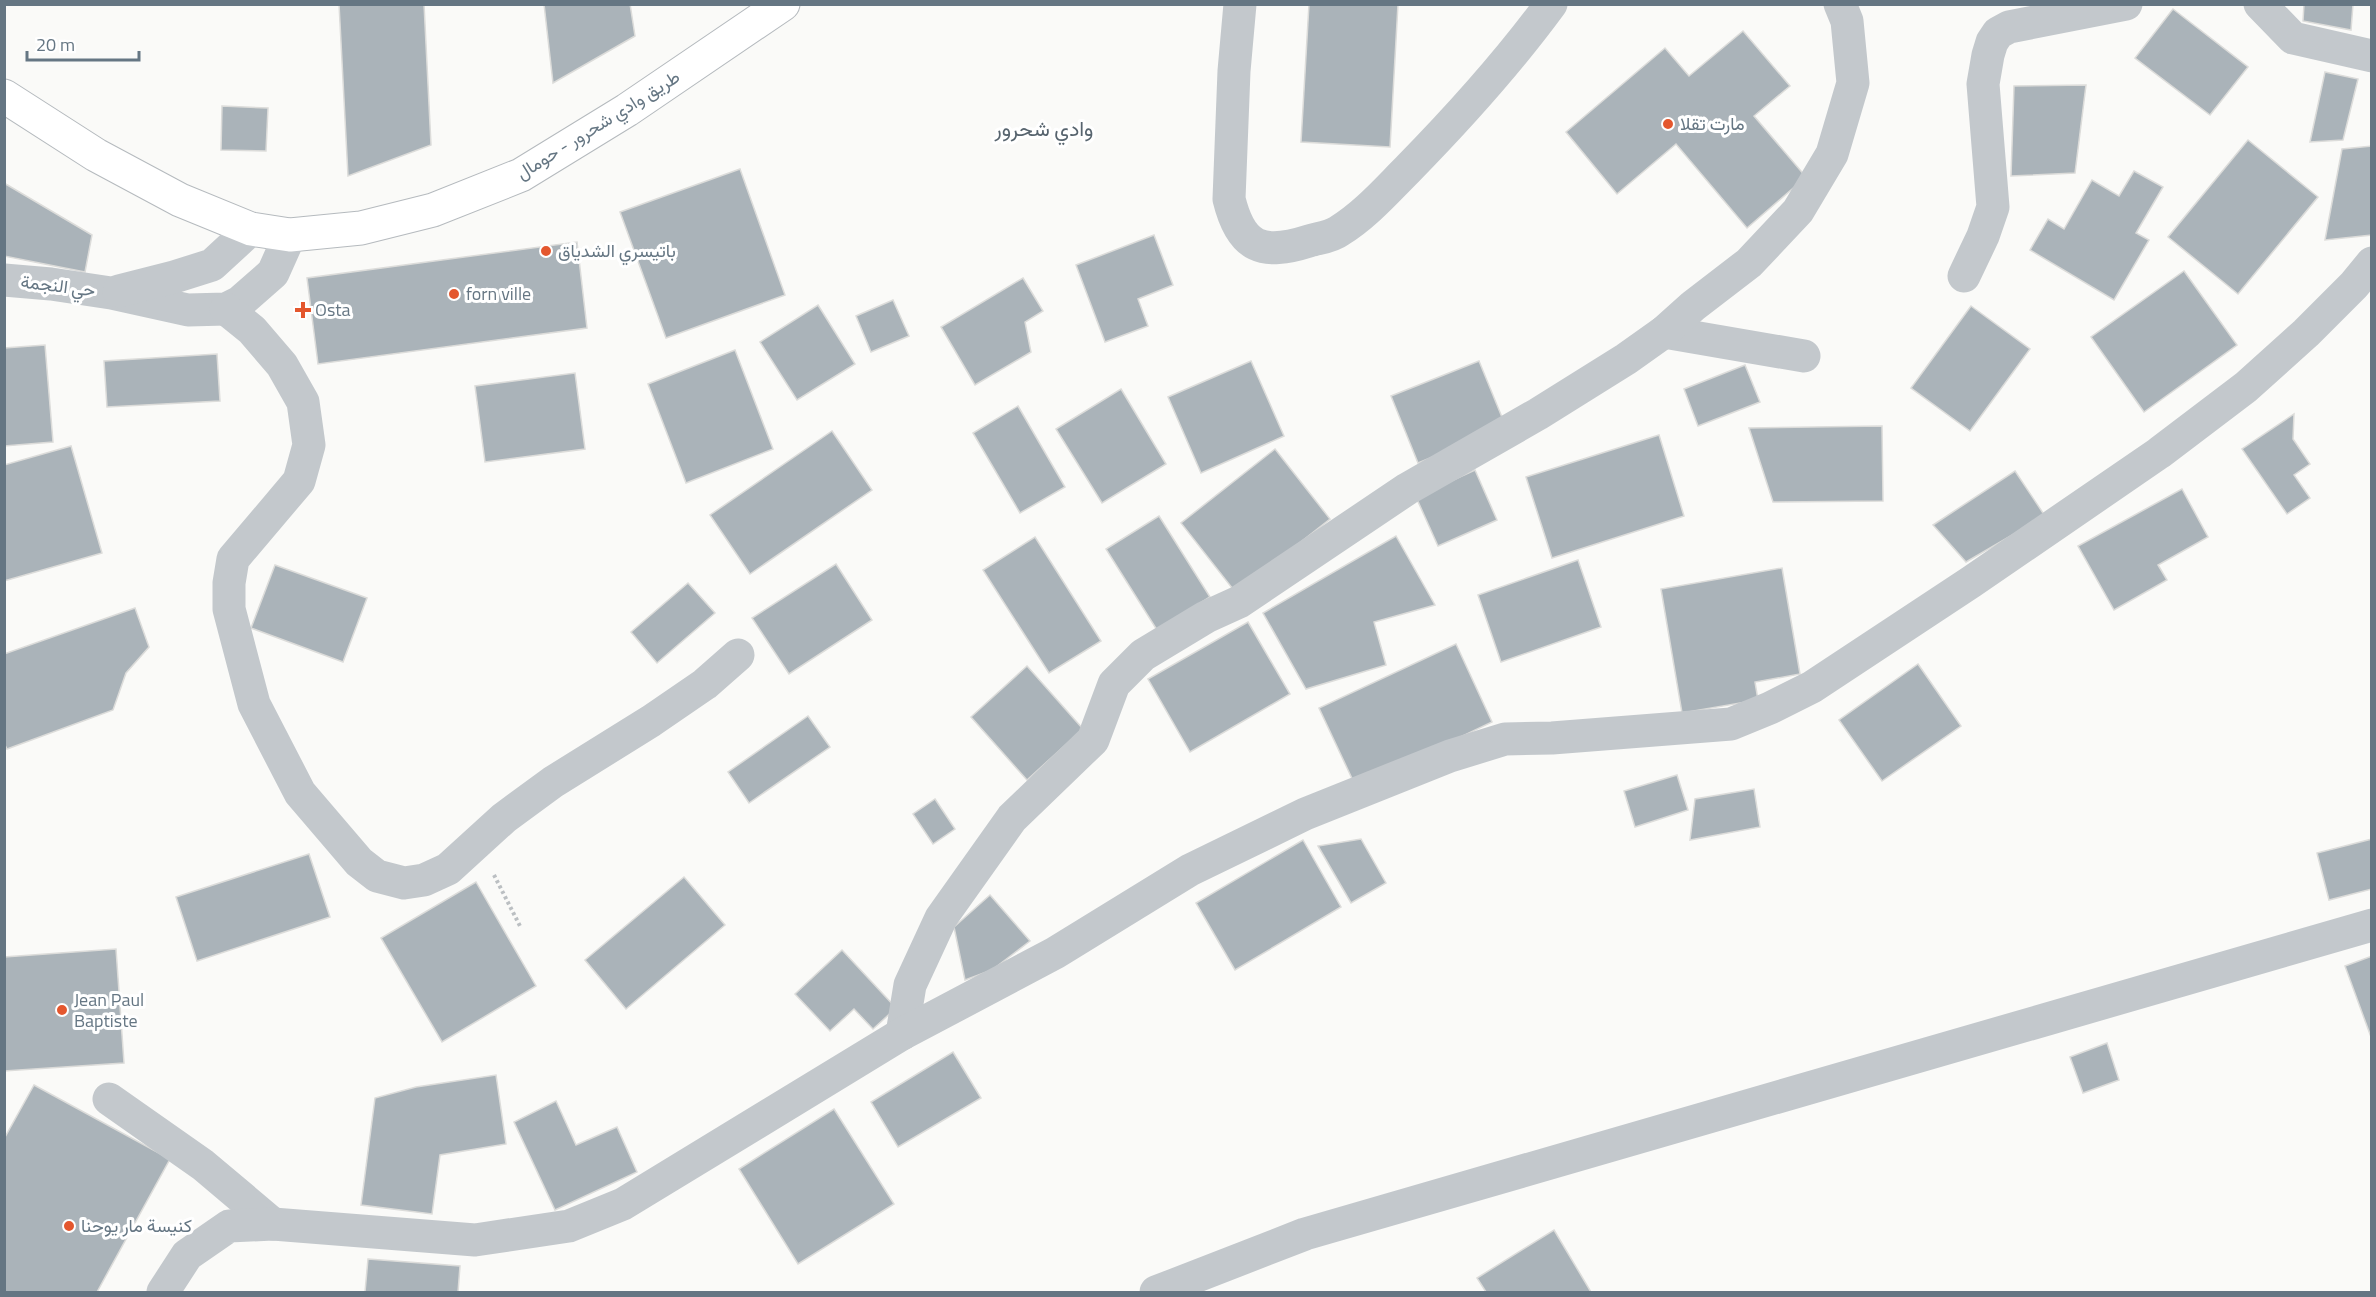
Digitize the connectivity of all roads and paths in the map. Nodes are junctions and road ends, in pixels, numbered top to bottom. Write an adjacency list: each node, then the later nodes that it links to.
1 (783, 4): 10 (main road, طريق وادي شحرور - حومال)
2 (1240, 4): 3 (street)
3 (1551, 4)
4 (1840, 4): 16 (street)
5 (2126, 4): 12 (street)
6 (2260, 4): 7 (street)
7 (2372, 56)
8 (4, 96): 9 (main road, طريق وادي شحرور - حومال)
9 (251, 230): 10 (main road, طريق وادي شحرور - حومال); 14 (street)
10 (290, 235): 15 (street)
11 (2372, 263): 22 (street)
12 (1964, 276)
13 (4, 279): 14 (street, حي النجمة)
14 (111, 293): 15 (street, حي النجمة)
15 (226, 309): 19 (street)
16 (1664, 332): 17 (street); 22 (street)
17 (1804, 356)
18 (738, 656): 19 (street)
19 (477, 842): 21 (path)
20 (2372, 925): 26 (street)
21 (521, 928)
22 (902, 1034): 24 (street)
23 (109, 1099): 24 (street)
24 (273, 1224): 25 (street)
25 (163, 1293)
26 (1156, 1293)

